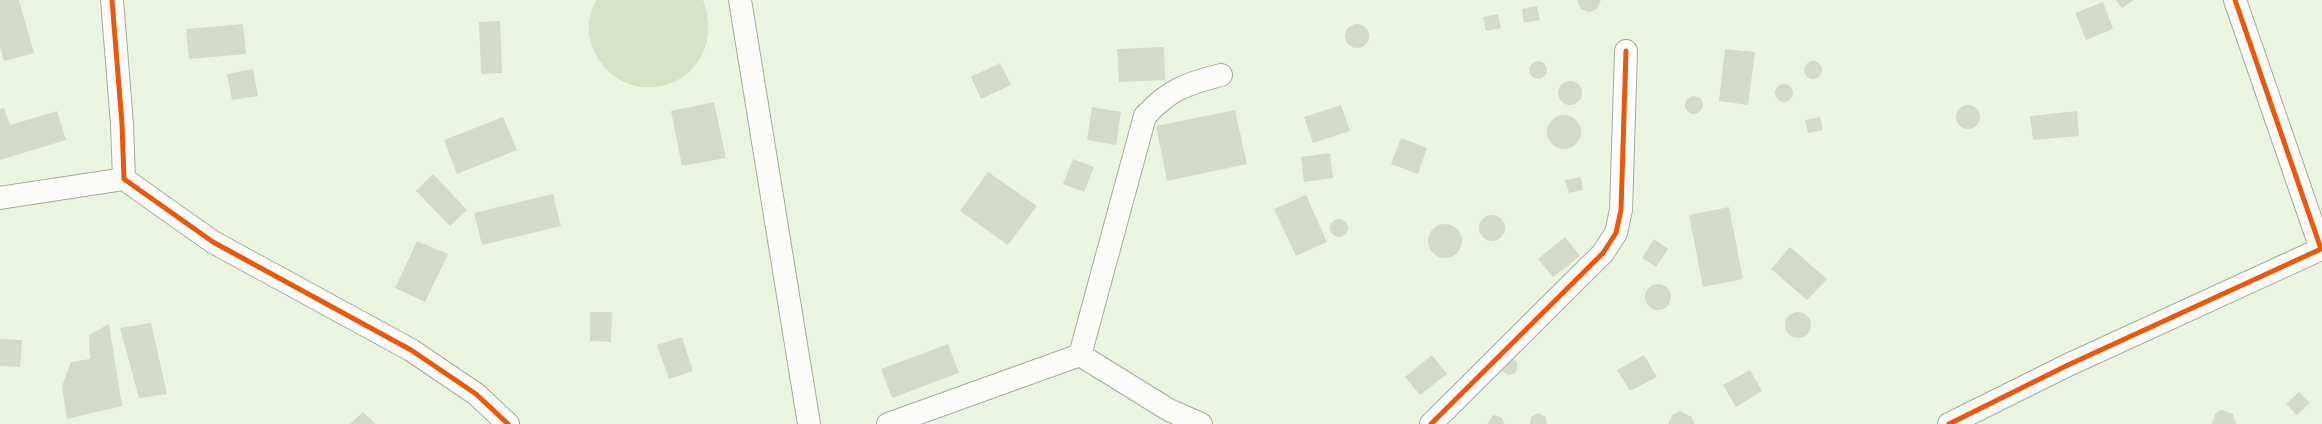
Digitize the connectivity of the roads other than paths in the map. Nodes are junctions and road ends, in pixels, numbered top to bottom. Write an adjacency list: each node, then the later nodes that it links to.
1 (112, 0): 6 (street)
2 (740, 0): 11 (street)
3 (2235, 0): 8 (street)
4 (1626, 51): 14 (street)
5 (1221, 75): 9 (street)
6 (124, 179): 7 (street); 10 (street)
7 (0, 198)
8 (2322, 252): 15 (street)
9 (1080, 355): 12 (street); 13 (street)
10 (508, 424)
11 (809, 424)
12 (888, 424)
13 (1201, 424)
14 (1431, 424)
15 (1949, 424)

